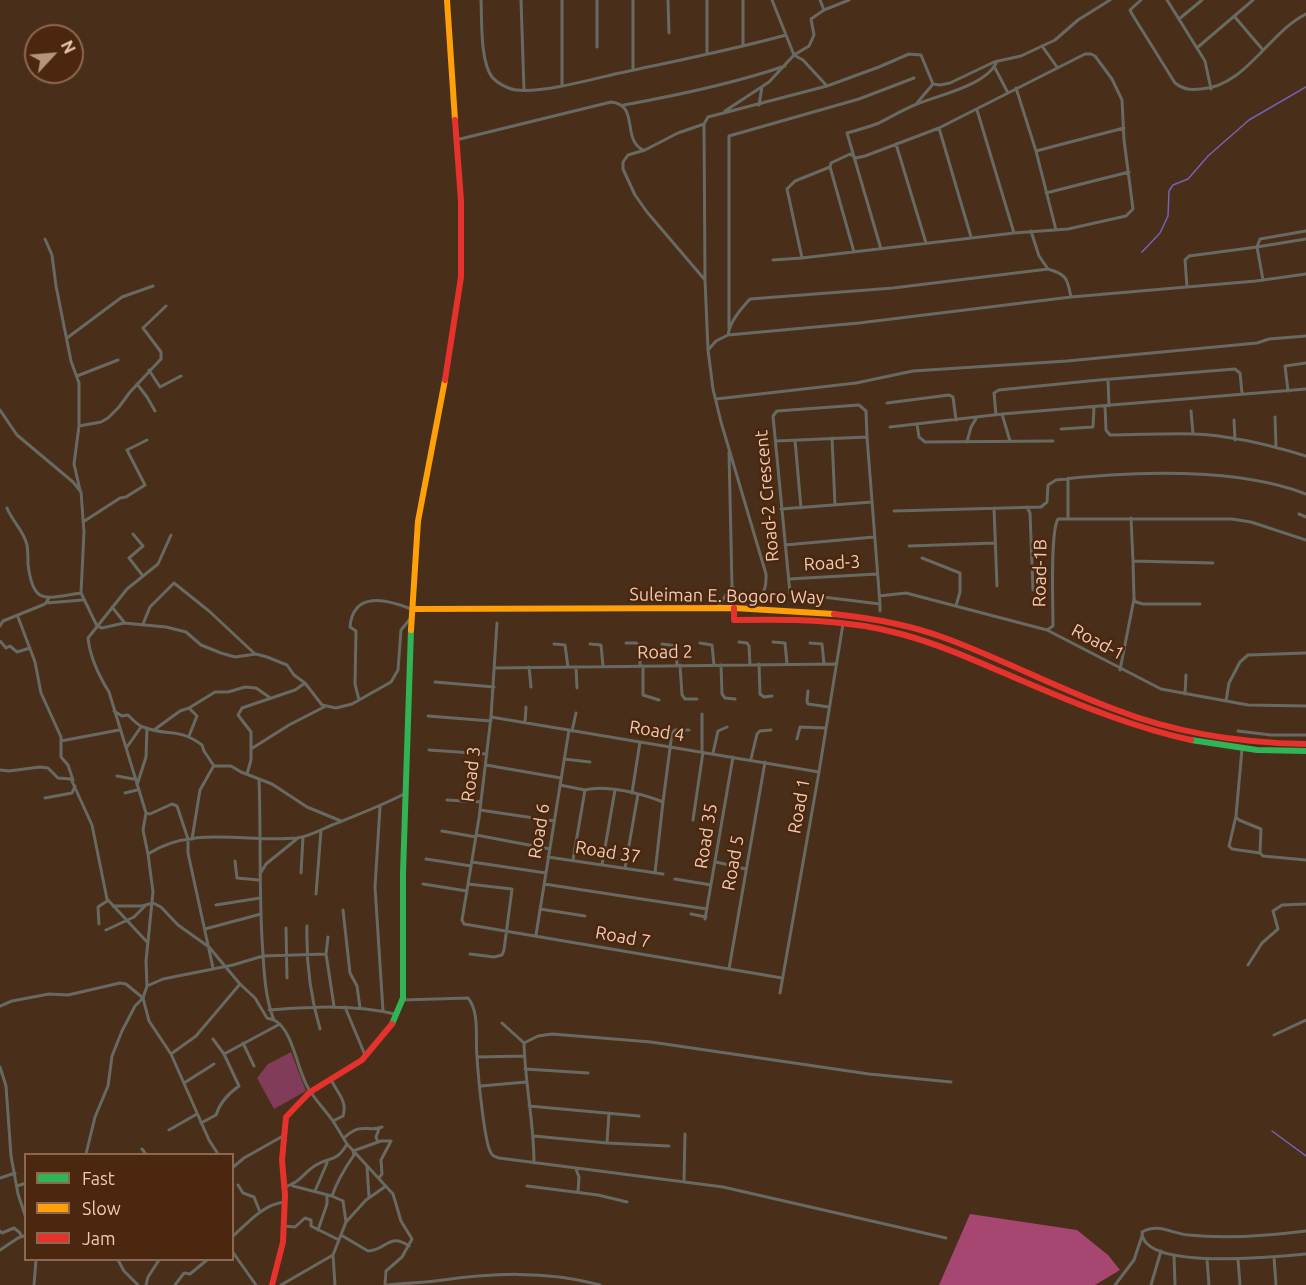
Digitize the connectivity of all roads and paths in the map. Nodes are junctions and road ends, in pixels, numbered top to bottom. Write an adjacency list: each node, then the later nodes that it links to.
1 (447, 0): 53 (main road)
2 (481, 0): 43 (street)
3 (521, 0): 43 (street)
4 (562, 0): 38 (street)
5 (597, 0): 26 (street)
6 (633, 0): 35 (street)
7 (668, 0): 22 (street)
8 (707, 0): 29 (street)
9 (743, 0): 24 (street)
10 (772, 0): 23 (street)
11 (820, 0): 18 (street)
12 (849, 0): 18 (street)
13 (1110, 0): 25 (street)
14 (1141, 0): 42 (street)
15 (1167, 0): 21 (street)
16 (1202, 0): 21 (street)
17 (1253, 0): 20 (street)
18 (824, 10): 30 (street)
19 (1306, 14): 28 (street)
20 (1234, 16): 27 (street); 28 (street)
21 (1179, 19): 27 (street)
22 (669, 33)
23 (786, 35): 24 (street); 30 (street)
24 (743, 46): 29 (street)
25 (1042, 46): 31 (street); 34 (street)
26 (597, 47)
27 (1197, 48): 42 (street)
28 (1263, 50): 42 (street)
29 (707, 54): 35 (street)
30 (794, 55): 32 (street); 39 (street)
31 (997, 61): 33 (street); 37 (street)
32 (785, 66): 40 (street); 46 (street)
33 (995, 67): 44 (street); 45 (street)
34 (1057, 67): 41 (street); 52 (street)
35 (633, 70): 38 (street)
36 (914, 78): 82 (street)
37 (933, 84): 39 (street); 45 (street)
38 (562, 86): 43 (street)
39 (827, 86): 47 (street)
40 (762, 87): 47 (street); 49 (street)
41 (1017, 88): 44 (street); 56 (street)
42 (1211, 89)
43 (524, 90)
44 (1008, 93): 48 (street)
45 (916, 104): 57 (street)
46 (623, 105): 53 (street); 55 (street)
47 (759, 105): 49 (street)
48 (977, 110): 51 (street); 64 (street)
49 (723, 111): 50 (street)
50 (704, 124): 55 (street); 76 (street)
51 (939, 128): 54 (street); 65 (street)
52 (1124, 128): 56 (street); 59 (street)
53 (456, 140): 172 (main road)
54 (896, 144): 57 (street); 68 (street)
55 (645, 150): 76 (street)
56 (1036, 151): 60 (street)
57 (856, 158): 58 (street); 70 (street)
58 (830, 167): 71 (street); 72 (street)
59 (1129, 172): 60 (street); 61 (street)
60 (1046, 193): 61 (street)
61 (1056, 230): 62 (street)
62 (1031, 231): 64 (street); 74 (street)
63 (1306, 231): 69 (street)
64 (1014, 233): 65 (street)
65 (971, 237): 68 (street)
66 (45, 239): 85 (street)
67 (1306, 239): 69 (street)
68 (926, 243): 70 (street)
69 (1257, 247): 77 (street); 79 (street)
70 (881, 249): 71 (street)
71 (854, 252): 72 (street)
72 (802, 258): 73 (street)
73 (773, 260)
74 (1048, 269): 80 (street); 82 (street)
75 (1306, 274): 77 (street)
76 (705, 280): 86 (street)
77 (1263, 280): 79 (street)
78 (153, 286): 85 (street)
79 (1187, 287): 80 (street)
80 (1071, 297): 83 (street)
81 (166, 306): 89 (street)
82 (729, 330): 83 (street)
83 (728, 334): 86 (street)
84 (1306, 336): 97 (street)
85 (67, 338): 90 (street)
86 (708, 350): 97 (street)
87 (118, 360): 90 (street)
88 (1306, 363): 95 (street)
89 (150, 370): 91 (street); 93 (street)
90 (76, 376): 111 (street)
91 (181, 376)
92 (1108, 380): 96 (street); 99 (street); 105 (street)
93 (137, 384): 102 (street); 111 (street)
94 (1306, 389): 95 (street)
95 (1288, 391): 96 (street)
96 (1242, 393): 99 (street)
97 (716, 399): 124 (street)
98 (887, 403): 108 (street)
99 (1107, 406): 100 (street); 114 (street)
100 (1094, 407): 104 (street); 113 (street)
101 (0, 410): 128 (street)
102 (155, 411)
103 (1191, 411): 114 (street)
104 (1002, 414): 105 (street); 121 (street)
105 (996, 415): 106 (street)
106 (977, 417): 108 (street); 123 (street)
107 (1275, 417): 125 (street)
108 (956, 420): 110 (street)
109 (1234, 420): 119 (street)
110 (917, 424): 112 (street); 123 (street)
111 (79, 426): 128 (street)
112 (890, 427)
113 (1062, 429)
114 (1193, 434): 119 (street)
115 (867, 437): 116 (street); 120 (street, Road-2 Crescent); 130 (street)
116 (832, 438): 118 (street); 131 (street)
117 (147, 440): 142 (street)
118 (795, 440): 120 (street); 134 (street)
119 (1234, 440): 125 (street)
120 (775, 441): 136 (street, Road-2 Crescent)
121 (1010, 441): 122 (street); 123 (street)
122 (1053, 441)
123 (967, 442)
124 (728, 447): 156 (street); 160 (street)
125 (1276, 447): 126 (street)
126 (1306, 456)
127 (1068, 478): 129 (street); 132 (street); 139 (street)
128 (81, 492): 142 (street)
129 (1306, 494)
130 (872, 502): 131 (street); 145 (street)
131 (836, 505): 134 (street)
132 (1027, 507): 135 (street); 158 (street)
133 (7, 508): 162 (street)
134 (801, 508): 136 (street)
135 (994, 508): 137 (street); 147 (street)
136 (781, 510): 148 (street, Road-2 Crescent)
137 (894, 511)
138 (1299, 514): 140 (street)
139 (1068, 517): 141 (street); 183 (street, Road-1B)
140 (1306, 517)
141 (1131, 518): 146 (street); 151 (street)
142 (83, 522): 159 (street)
143 (133, 534): 154 (street)
144 (171, 535): 154 (street)
145 (874, 537): 148 (street); 153 (street)
146 (1306, 540)
147 (995, 543): 149 (street); 157 (street)
148 (784, 545): 155 (street, Road-2 Crescent)
149 (909, 546)
150 (922, 558): 168 (street)
151 (1132, 561): 152 (street); 163 (street)
152 (1213, 563)
153 (878, 574): 155 (street, Road-3); 161 (street)
154 (143, 576): 169 (street)
155 (789, 579): 166 (street, Road-2 Crescent)
156 (732, 586): 160 (street); 170 (street)
157 (997, 586)
158 (1033, 590)
159 (81, 593): 162 (street); 164 (street)
160 (737, 595): 173 (street)
161 (879, 596): 166 (street); 168 (street, Road-1)
162 (49, 598): 165 (street)
163 (1134, 598): 167 (street); 210 (street)
164 (84, 600): 165 (street); 182 (street)
165 (46, 603): 175 (street)
166 (880, 604): 174 (street)
167 (1200, 604)
168 (956, 606): 183 (street, Road-1)
169 (112, 607): 177 (street); 182 (street)
170 (717, 608): 171 (main road, Suleiman E. Bogoro Way); 172 (main road, Suleiman E. Bogoro Way)
171 (734, 608): 173 (main road, Suleiman E. Bogoro Way); 180 (main road, Suleiman E. Bogoro Way)
172 (413, 609): 176 (main road); 223 (street)
173 (753, 609): 252 (main road, Suleiman E. Bogoro Way)
174 (880, 611)
175 (18, 617): 181 (street); 193 (street)
176 (412, 618): 223 (street); 282 (main road)
177 (124, 623): 179 (street); 182 (street)
178 (497, 623): 209 (street, Road 3)
179 (143, 624): 195 (street); 195 (street)
180 (843, 624): 200 (street, Road 1); 256 (main road, Suleiman E. Bogoro Way)
181 (0, 626)
182 (97, 626): 231 (street)
183 (1047, 630): 210 (street, Road-1)
184 (0, 641): 193 (street)
185 (739, 642): 196 (street)
186 (773, 642): 198 (street)
187 (626, 643): 205 (street)
188 (699, 643): 202 (street)
189 (810, 643): 199 (street)
190 (554, 644): 207 (street)
191 (591, 644): 204 (street)
192 (662, 644): 201 (street)
193 (30, 648): 250 (street)
194 (1306, 652): 225 (street)
195 (256, 654): 213 (street)
196 (750, 664): 197 (street, Road 2); 203 (street, Road 2)
197 (759, 664): 198 (street, Road 2); 219 (street)
198 (787, 664): 199 (street, Road 2)
199 (824, 664): 200 (street, Road 2)
200 (835, 664): 229 (street, Road 1)
201 (679, 665): 202 (street, Road 2); 205 (street, Road 2); 221 (street)
202 (714, 665): 203 (street, Road 2)
203 (721, 665): 222 (street)
204 (603, 666): 205 (street, Road 2); 208 (street, Road 2)
205 (641, 666): 224 (street)
206 (529, 667): 207 (street, Road 2); 209 (street, Road 2); 215 (street)
207 (568, 667): 208 (street, Road 2)
208 (576, 667): 216 (street)
209 (496, 668): 214 (street, Road 3)
210 (1120, 670): 218 (street, Road-1)
211 (1186, 675): 218 (street)
212 (435, 682): 214 (street)
213 (305, 683): 220 (street); 226 (street)
214 (494, 687): 235 (street, Road 3)
215 (531, 687)
216 (576, 688)
217 (808, 691): 229 (street)
218 (1185, 694): 227 (street, Road-1)
219 (772, 696)
220 (270, 698): 230 (street); 255 (street)
221 (698, 699)
222 (735, 699)
223 (359, 700): 226 (street)
224 (659, 700)
225 (1226, 701)
226 (324, 706): 255 (street)
227 (1306, 706)
228 (526, 707): 236 (street)
229 (829, 707): 240 (street, Road 1)
230 (189, 708): 242 (street); 248 (street)
231 (114, 711): 237 (street); 241 (street)
232 (576, 713): 243 (street, Road 6)
233 (702, 714): 259 (street)
234 (428, 716): 235 (street, Road 4)
235 (491, 719): 236 (street, Road 4); 261 (street, Road 3)
236 (525, 723): 243 (street, Road 4)
237 (141, 727): 239 (street); 253 (street)
238 (727, 727): 260 (street)
239 (147, 728): 242 (street); 278 (street)
240 (826, 728): 249 (street); 270 (street, Road 1)
241 (119, 730): 250 (street); 253 (street)
242 (154, 730): 248 (street)
243 (571, 730): 251 (street, Road 4); 263 (street, Road 6)
244 (689, 730): 254 (street)
245 (771, 730): 264 (street)
246 (1238, 731): 247 (street)
247 (1306, 735)
248 (189, 736): 268 (street)
249 (797, 739)
250 (61, 741): 276 (street)
251 (640, 742): 254 (street, Road 4); 283 (street)
252 (1306, 744)
253 (127, 747): 274 (street)
254 (671, 747): 259 (street, Road 4); 288 (street)
255 (251, 749): 271 (street)
256 (1242, 749): 258 (main road, Suleiman E. Bogoro Way); 292 (street)
257 (429, 750): 261 (street)
258 (1306, 751)
259 (703, 752): 260 (street, Road 4); 293 (street)
260 (713, 753): 262 (street, Road 4)
261 (487, 754): 267 (street, Road 3)
262 (733, 757): 264 (street, Road 4); 310 (street, Road 35)
263 (564, 759): 265 (street); 273 (street, Road 6)
264 (751, 759): 266 (street, Road 4)
265 (590, 762)
266 (765, 762): 270 (street, Road 4); 314 (street, Road 5)
267 (486, 765): 273 (street); 287 (street, Road 3)
268 (213, 766): 271 (street); 301 (street)
269 (0, 770): 276 (street)
270 (819, 772): 363 (street, Road 1)
271 (247, 774): 275 (street)
272 (117, 776): 274 (street)
273 (561, 778): 277 (street, Road 6)
274 (134, 779): 278 (street)
275 (259, 779): 295 (street); 300 (street)
276 (75, 785): 285 (street); 329 (street)
277 (560, 785): 279 (street); 294 (street, Road 6)
278 (137, 789): 281 (street); 291 (street)
279 (585, 790): 280 (street); 309 (street)
280 (615, 790): 283 (street); 312 (street)
281 (125, 793)
282 (406, 793): 289 (street); 368 (main road)
283 (632, 793): 284 (street)
284 (638, 794): 288 (street); 313 (street)
285 (45, 798)
286 (447, 800): 287 (street)
287 (481, 802): 290 (street, Road 3)
288 (663, 802): 317 (street)
289 (380, 807): 295 (street); 375 (street)
290 (480, 810): 294 (street); 298 (street, Road 3)
291 (146, 813): 301 (street); 304 (street)
292 (1236, 819): 303 (street); 303 (street)
293 (693, 820)
294 (554, 821): 302 (street, Road 6)
295 (343, 822): 296 (street)
296 (321, 830): 299 (street); 327 (street)
297 (442, 831): 298 (street)
298 (476, 836): 302 (street); 311 (street, Road 3)
299 (301, 837): 300 (street); 315 (street); 319 (street)
300 (261, 838): 301 (street); 319 (street)
301 (190, 839): 304 (street); 346 (street)
302 (550, 849): 305 (street, Road 6)
303 (1260, 853): 307 (street)
304 (148, 854): 330 (street)
305 (548, 857): 309 (street, Road 37); 316 (street, Road 6)
306 (426, 859): 311 (street)
307 (1306, 860)
308 (235, 861): 321 (street)
309 (573, 861): 312 (street, Road 37)
310 (716, 862): 314 (street); 325 (street, Road 35)
311 (472, 864): 316 (street); 323 (street, Road 3)
312 (602, 865): 313 (street, Road 37)
313 (625, 868): 317 (street, Road 37)
314 (746, 868): 361 (street, Road 5)
315 (301, 873)
316 (546, 873): 324 (street, Road 6)
317 (655, 873): 318 (street, Road 37)
318 (663, 874)
319 (259, 876): 321 (street)
320 (675, 879): 325 (street)
321 (260, 880): 328 (street)
322 (423, 884): 326 (street)
323 (468, 884): 326 (street, Road 3); 348 (street)
324 (544, 884): 335 (street, Road 6); 336 (street)
325 (711, 885): 336 (street, Road 35)
326 (467, 891): 342 (street, Road 3)
327 (316, 894)
328 (260, 898): 333 (street); 338 (street)
329 (108, 901): 334 (street); 343 (street)
330 (153, 903): 332 (street); 351 (street); 352 (street)
331 (1306, 904): 358 (street)
332 (147, 905): 334 (street); 341 (street)
333 (216, 905)
334 (112, 906): 341 (street)
335 (540, 909): 340 (street); 349 (street, Road 6)
336 (707, 909): 339 (street, Road 35)
337 (343, 910): 373 (street)
338 (261, 914): 346 (street); 357 (street)
339 (691, 914)
340 (585, 916)
341 (128, 920): 347 (street); 351 (street)
342 (462, 920): 348 (street, Road 7)
343 (99, 924)
344 (307, 926): 356 (street)
345 (286, 928): 353 (street)
346 (205, 929): 352 (street)
347 (106, 930)
348 (506, 931): 349 (street, Road 7); 355 (street)
349 (536, 936): 361 (street, Road 7)
350 (328, 937): 354 (street)
351 (148, 943): 365 (street)
352 (209, 947): 359 (street); 360 (street)
353 (286, 954): 356 (street); 357 (street); 362 (street)
354 (326, 954): 356 (street); 370 (street)
355 (470, 954)
356 (306, 955): 372 (street)
357 (263, 956): 359 (street); 374 (street)
358 (1248, 965)
359 (224, 967): 360 (street); 364 (street)
360 (213, 968): 365 (street)
361 (729, 969): 363 (street, Road 7)
362 (287, 978)
363 (782, 978): 366 (street, Road 1)
364 (240, 984): 376 (street); 378 (street)
365 (147, 986): 367 (street)
366 (780, 993)
367 (143, 998): 369 (street); 388 (street); 422 (street)
368 (403, 1000): 377 (main road); 392 (street)
369 (0, 1006)
370 (334, 1007): 371 (street); 372 (street)
371 (345, 1007): 373 (street); 390 (street)
372 (314, 1008): 374 (street); 383 (street)
373 (360, 1008): 375 (street)
374 (269, 1010): 378 (street)
375 (383, 1011): 377 (street)
376 (214, 1015): 380 (street); 388 (street)
377 (397, 1015): 390 (main road)
378 (274, 1020): 382 (street)
379 (1306, 1020): 384 (street)
380 (220, 1021)
381 (502, 1023): 387 (street)
382 (280, 1024): 386 (street); 403 (street)
383 (320, 1029)
384 (1274, 1035)
385 (213, 1039): 389 (street)
386 (243, 1043): 389 (street); 394 (street)
387 (524, 1043): 391 (street); 400 (street)
388 (171, 1054): 401 (street)
389 (224, 1054): 409 (street)
390 (365, 1056): 398 (main road)
391 (524, 1056): 392 (street); 396 (street)
392 (477, 1057): 402 (street)
393 (214, 1064): 401 (street)
394 (254, 1066)
395 (0, 1067): 430 (street)
396 (525, 1069): 397 (street); 399 (street)
397 (588, 1073)
398 (331, 1078): 403 (main road); 408 (street)
399 (526, 1082): 402 (street); 404 (street)
400 (951, 1082)
401 (184, 1083): 406 (street)
402 (481, 1086): 426 (street)
403 (310, 1092): 408 (street); 412 (main road)
404 (529, 1106): 405 (street); 413 (street)
405 (609, 1113): 407 (street); 416 (street)
406 (197, 1114): 409 (street); 410 (street)
407 (639, 1116)
408 (333, 1121): 414 (street)
409 (201, 1123): 424 (street)
410 (169, 1130)
411 (685, 1134): 433 (street)
412 (285, 1135): 428 (street); 440 (main road)
413 (534, 1136): 416 (street); 426 (street)
414 (344, 1138): 415 (street); 417 (street)
415 (378, 1143): 420 (street); 432 (street)
416 (607, 1143): 418 (street)
417 (346, 1144): 420 (street); 421 (street)
418 (669, 1146)
419 (142, 1149): 423 (street)
420 (352, 1150): 421 (street); 427 (street); 443 (street)
421 (343, 1151): 425 (street)
422 (86, 1153)
423 (145, 1153)
424 (217, 1153)
425 (328, 1161): 436 (street); 441 (street)
426 (534, 1163): 429 (street)
427 (367, 1165): 432 (street); 444 (street)
428 (234, 1166)
429 (576, 1169): 433 (street); 442 (street)
430 (15, 1173): 431 (street); 437 (street)
431 (0, 1178)
432 (379, 1178): 438 (street)
433 (684, 1181): 458 (street)
434 (24, 1184): 437 (street)
435 (238, 1185): 448 (street)
436 (292, 1185): 440 (street); 441 (street)
437 (17, 1186): 447 (street)
438 (386, 1186): 444 (street); 460 (street)
439 (527, 1186): 442 (street)
440 (284, 1187): 445 (main road)
441 (315, 1191): 443 (street)
442 (579, 1192): 446 (street)
443 (329, 1195): 449 (street); 451 (street)
444 (369, 1197): 449 (street)
445 (284, 1202): 448 (street); 450 (main road)
446 (627, 1202)
447 (24, 1211)
448 (260, 1212): 454 (street)
449 (346, 1222): 455 (street)
450 (283, 1226): 451 (street); 479 (main road)
451 (318, 1230): 459 (street)
452 (1306, 1232): 457 (street)
453 (1, 1233): 456 (street)
454 (234, 1235)
455 (341, 1235): 459 (street); 460 (street)
456 (23, 1236): 461 (street)
457 (1142, 1236): 462 (street); 484 (street)
458 (946, 1238)
459 (338, 1239): 464 (street)
460 (409, 1246): 482 (street)
461 (0, 1250)
462 (1161, 1251): 466 (street); 485 (street)
463 (234, 1254): 478 (street)
464 (333, 1254): 480 (street); 481 (street)
465 (1306, 1254): 467 (street)
466 (1174, 1256): 468 (street); 486 (street)
467 (1274, 1257): 469 (street); 489 (street)
468 (1206, 1259): 469 (street); 487 (street)
469 (1238, 1259): 488 (street)
470 (36, 1261): 474 (street)
471 (119, 1261): 475 (street)
472 (158, 1261): 476 (street)
473 (206, 1261): 477 (street)
474 (34, 1285)
475 (138, 1285)
476 (146, 1285)
477 (175, 1285)
478 (256, 1285)
479 (272, 1285)
480 (281, 1285)
481 (335, 1285)
482 (387, 1285): 483 (street)
483 (600, 1285)
484 (1115, 1285)
485 (1151, 1285)
486 (1175, 1285)
487 (1209, 1285)
488 (1240, 1285)
489 (1276, 1285)

